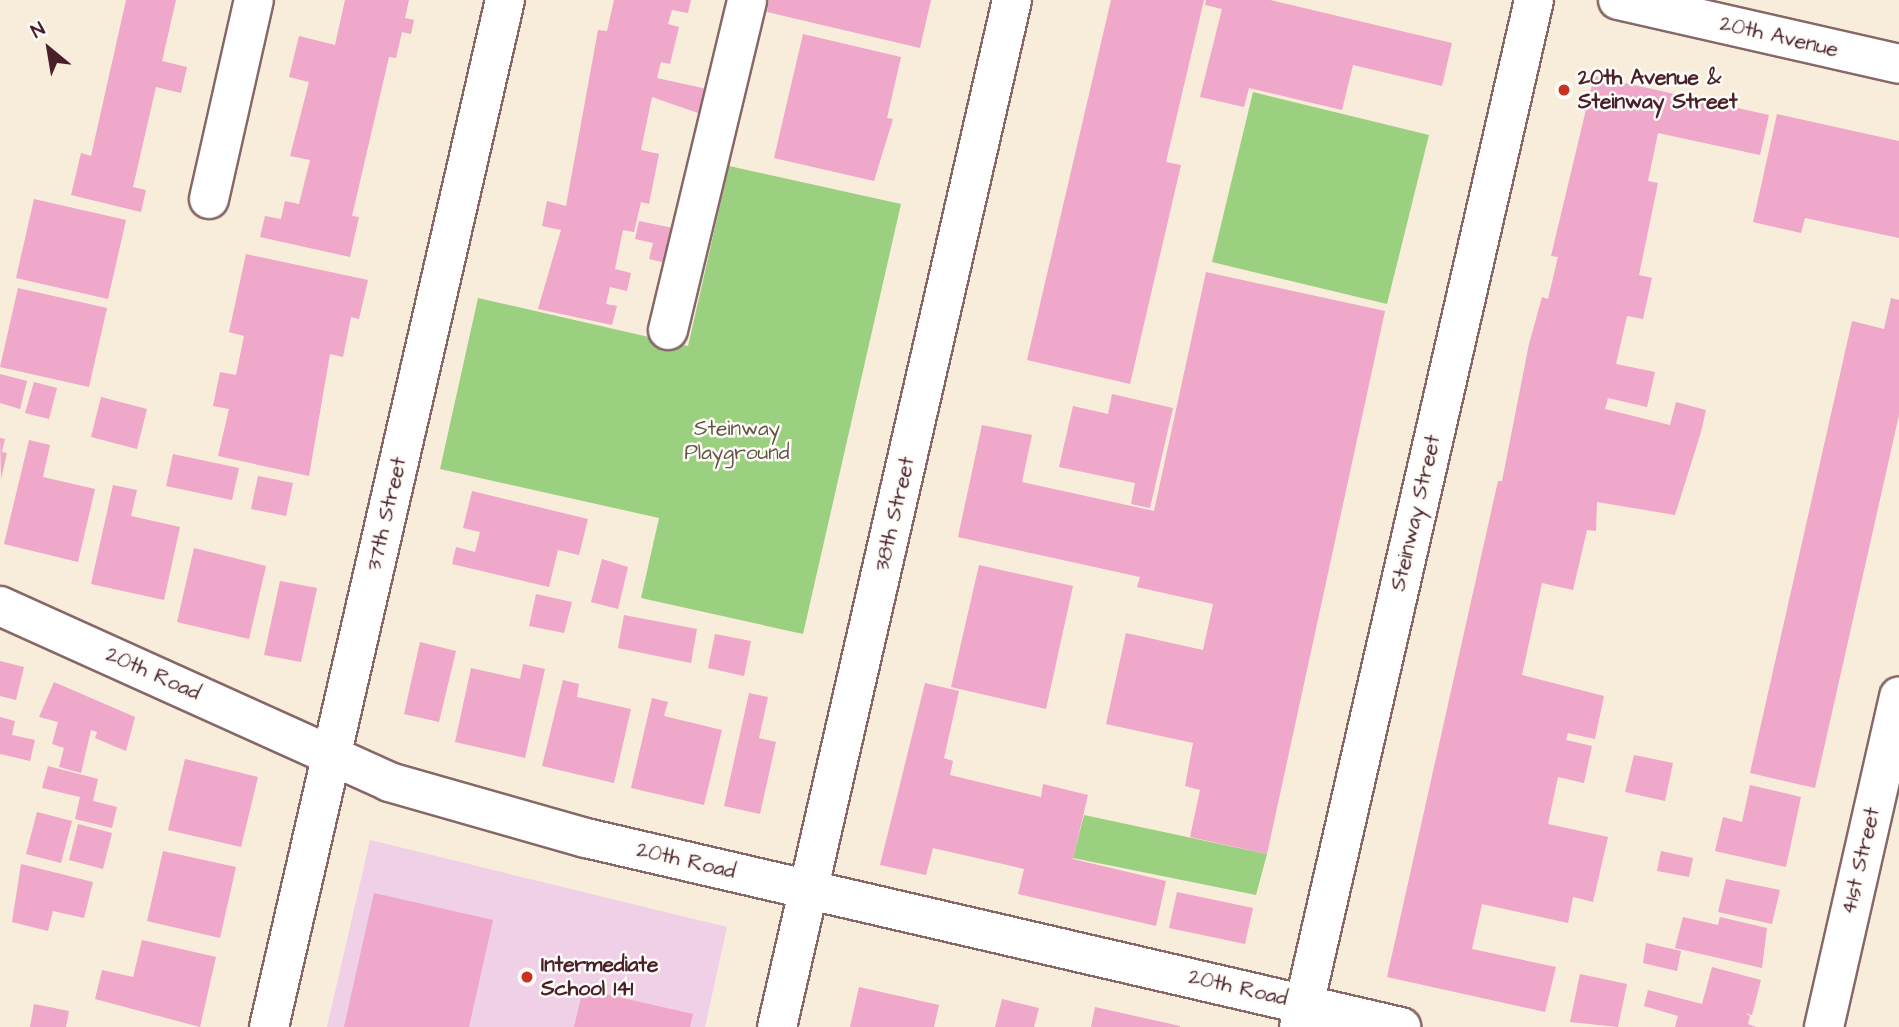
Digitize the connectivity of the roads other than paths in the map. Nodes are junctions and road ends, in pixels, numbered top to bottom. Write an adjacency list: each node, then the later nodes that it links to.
1 (254, 0): 8 (street)
2 (505, 0): 12 (street, 37th Street)
3 (747, 0): 9 (street)
4 (1012, 0): 13 (street, 38th Street)
5 (1534, 0): 14 (street, Steinway Street)
6 (1618, 0): 7 (street, 20th Avenue)
7 (1899, 64)
8 (209, 199)
9 (668, 330)
10 (0, 606): 12 (street, 20th Road)
11 (1899, 696): 18 (street, 41st Street)
12 (331, 753): 13 (street, 20th Road); 15 (street, 37th Street)
13 (810, 889): 14 (street, 20th Road); 16 (street, 38th Street)
14 (1301, 1015): 17 (street, 20th Road)
15 (269, 1027)
16 (777, 1027)
17 (1401, 1027)
18 (1824, 1027)

